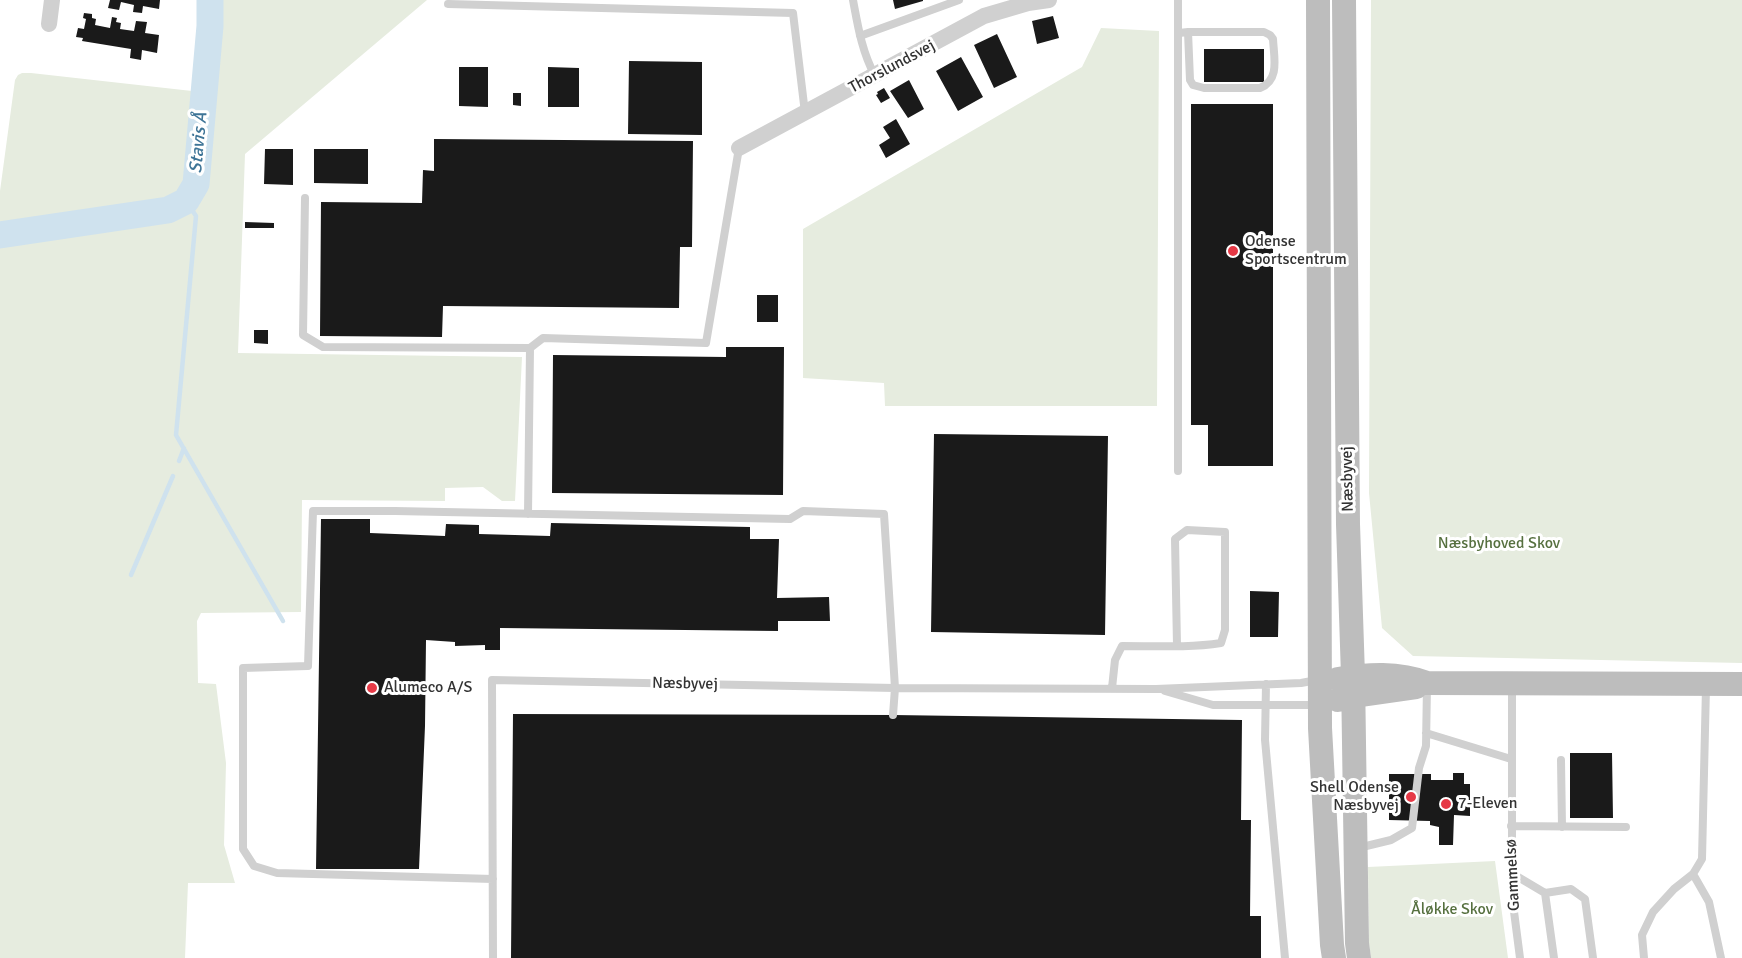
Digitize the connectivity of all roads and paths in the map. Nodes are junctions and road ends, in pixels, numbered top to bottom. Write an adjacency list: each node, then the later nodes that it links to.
1 (52, 0): 9 (street)
2 (853, 0): 11 (lane)
3 (959, 0): 11 (lane)
4 (1049, 0): 12 (street, Thorslundsvej)
5 (1178, 0): 10 (lane)
6 (1318, 0): 28 (street, Næsbyvej)
7 (1344, 0): 28 (street, Næsbyvej)
8 (448, 4): 13 (lane)
9 (49, 24)
10 (1184, 32): 10 (lane); 17 (lane)
11 (860, 36): 12 (lane)
12 (875, 76): 13 (street, Thorslundsvej)
13 (805, 113): 14 (street, Thorslundsvej)
14 (739, 148): 16 (lane)
15 (304, 198): 16 (lane)
16 (530, 348): 18 (lane)
17 (1178, 471)
18 (528, 514): 25 (lane); 40 (lane)
19 (1177, 646): 19 (lane); 26 (lane)
20 (1427, 683): 22 (street); 28 (street); 31 (lane)
21 (1266, 684): 27 (lane, Næsbyvej); 28 (lane, Næsbyvej); 29 (lane)
22 (1512, 684): 23 (street); 32 (lane, Gammelsø)
23 (1707, 684): 24 (street); 39 (lane)
24 (1742, 684)
25 (895, 688): 26 (lane, Næsbyvej); 30 (lane); 40 (lane, Næsbyvej)
26 (1112, 688): 27 (lane, Næsbyvej)
27 (1156, 689): 29 (lane, Næsbyvej)
28 (1336, 690): 29 (lane, Næsbyvej); 37 (street, Næsbyvej); 44 (street, Næsbyvej)
29 (1266, 705): 43 (lane)
30 (893, 715)
31 (1426, 733): 32 (lane); 37 (lane)
32 (1511, 759): 34 (lane, Gammelsø)
33 (1561, 760): 35 (lane)
34 (1511, 826): 35 (lane); 38 (lane, Gammelsø)
35 (1562, 827): 36 (lane)
36 (1626, 827)
37 (1354, 849): 45 (street, Næsbyvej)
38 (1513, 874): 41 (lane); 46 (lane, Gammelsø)
39 (1693, 874): 49 (lane); 50 (lane)
40 (493, 879): 42 (lane, Næsbyvej)
41 (1545, 893): 47 (lane); 48 (lane)
42 (493, 958)
43 (1285, 958)
44 (1334, 958)
45 (1359, 958)
46 (1520, 958)
47 (1554, 958)
48 (1593, 958)
49 (1644, 958)
50 (1721, 958)

